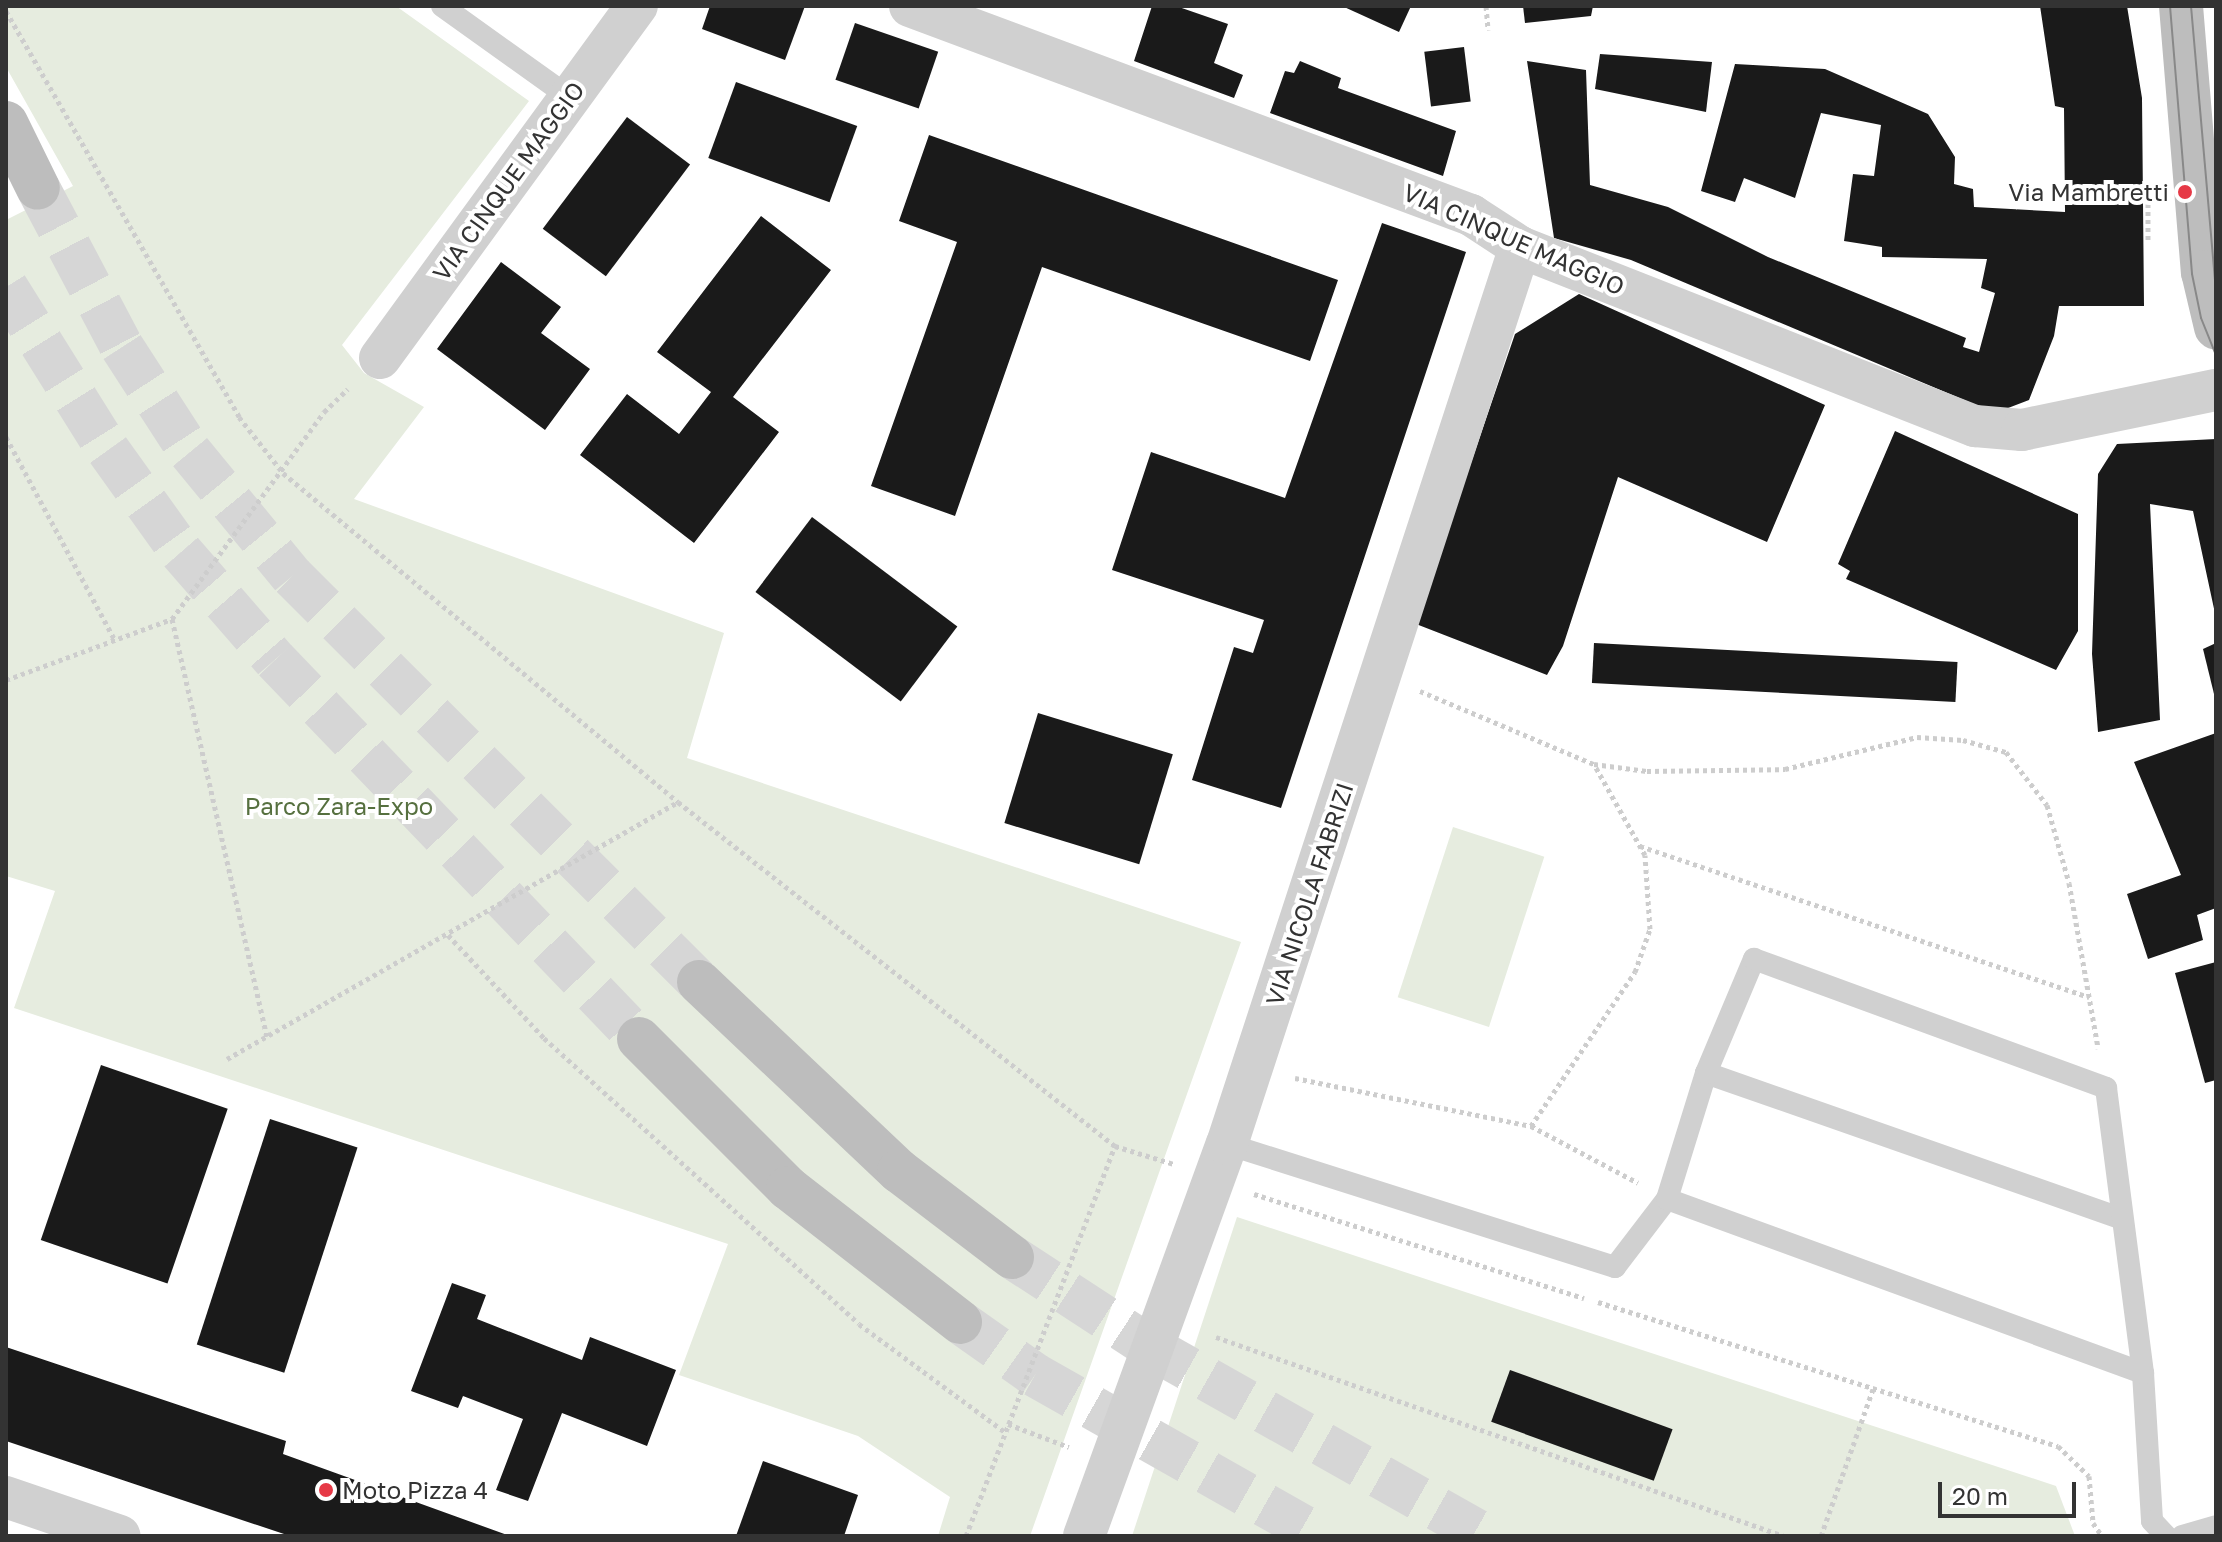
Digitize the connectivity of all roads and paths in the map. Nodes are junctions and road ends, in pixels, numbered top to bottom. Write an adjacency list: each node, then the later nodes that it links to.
1 (442, 6): 8 (lane)
2 (637, 6): 8 (street, VIA CINQUE MAGGIO)
3 (910, 6): 11 (street, VIA CINQUE MAGGIO)
4 (1486, 6): 7 (path)
5 (2181, 6): 12 (street)
6 (6, 11): 17 (path)
7 (1488, 30)
8 (569, 97): 14 (street, VIA CINQUE MAGGIO)
9 (6, 123): 10 (street)
10 (38, 188)
11 (1520, 247): 15 (street, VIA CINQUE MAGGIO); 31 (street, VIA NICOLA FABRIZI)
12 (2210, 273): 13 (street)
13 (2216, 327)
14 (380, 358): 17 (path)
15 (2216, 390)
16 (6, 437): 19 (path)
17 (283, 473): 18 (path); 23 (path)
18 (172, 619): 19 (path); 28 (path)
19 (115, 640): 20 (path)
20 (6, 680)
21 (1409, 687): 22 (path)
22 (1594, 764): 24 (path); 27 (path)
23 (678, 802): 25 (path); 36 (path)
24 (1640, 846): 27 (path); 34 (path)
25 (448, 935): 28 (path); 47 (path)
26 (699, 982): 41 (street)
27 (2089, 997): 33 (path)
28 (267, 1036): 30 (path)
29 (639, 1039): 42 (street)
30 (227, 1059)
31 (1252, 1069): 34 (path); 35 (street, VIA NICOLA FABRIZI)
32 (1706, 1073): 33 (lane); 39 (lane); 40 (lane)
33 (2106, 1088): 40 (lane)
34 (1531, 1126): 39 (path)
35 (1227, 1144): 39 (lane); 54 (street, VIA NICOLA FABRIZI)
36 (1115, 1146): 37 (path); 46 (path)
37 (1175, 1165)
38 (1263, 1197): 45 (path)
39 (1667, 1199): 44 (lane)
40 (2119, 1218): 44 (lane)
41 (1012, 1257)
42 (960, 1322)
43 (1216, 1337): 55 (path)
44 (2143, 1373): 58 (lane)
45 (1873, 1389): 56 (path); 57 (path)
46 (1008, 1424): 47 (path); 48 (path)
47 (1005, 1432): 51 (path)
48 (1078, 1451)
49 (6, 1497): 52 (street)
50 (2216, 1526): 59 (lane)
51 (967, 1534): 53 (path)
52 (120, 1536)
53 (977, 1536)
54 (1084, 1536)
55 (1784, 1536)
56 (1821, 1536)
57 (2102, 1536)
58 (2166, 1536)
59 (2182, 1536)

